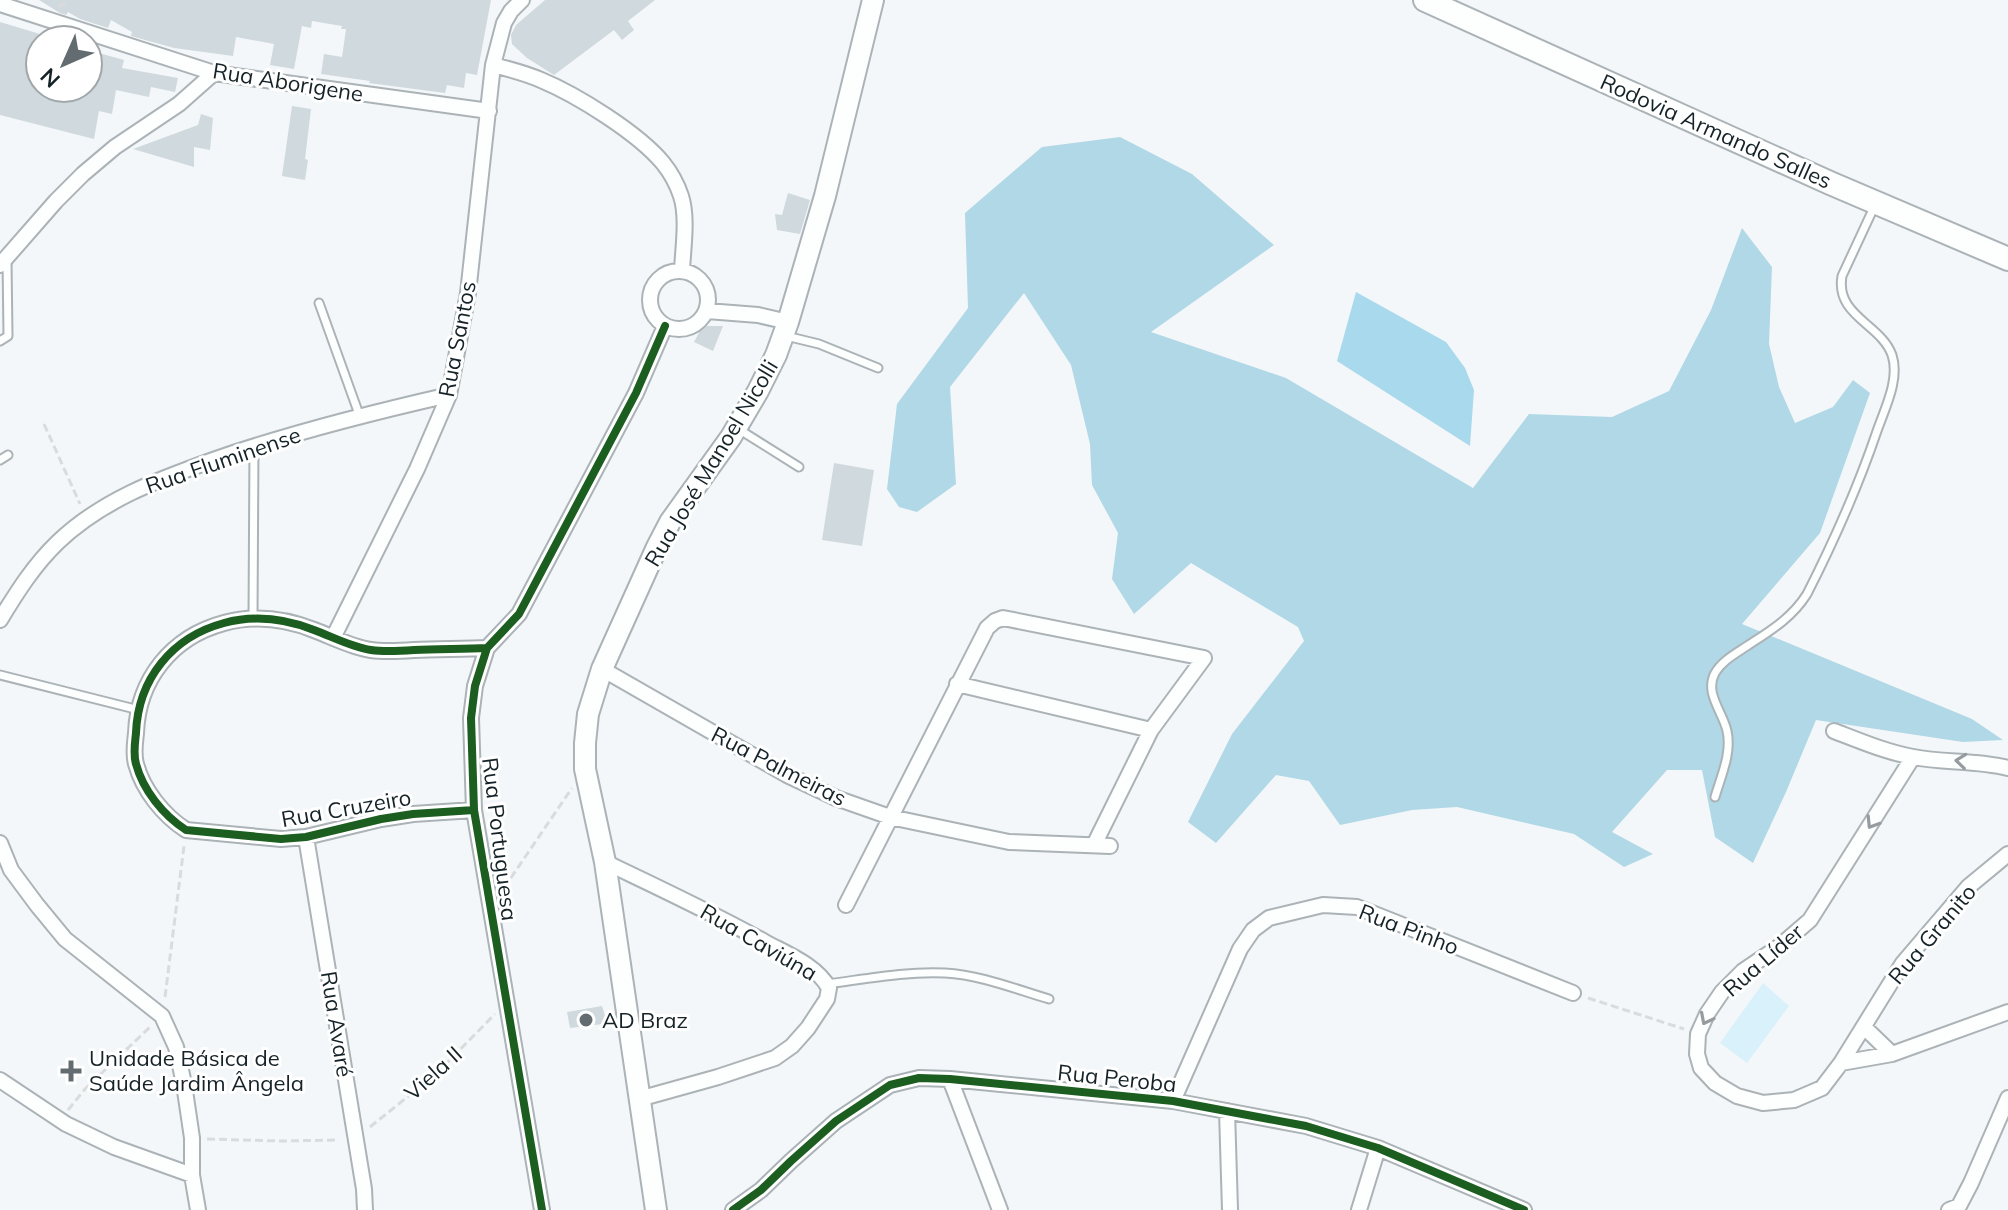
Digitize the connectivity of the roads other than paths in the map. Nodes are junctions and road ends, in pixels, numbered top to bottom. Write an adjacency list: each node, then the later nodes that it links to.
1 (522, 0): 5 (street, Rua Santos)
2 (873, 0): 15 (main road, Rua José Manoel Nicolli)
3 (1425, 0): 8 (main road, Rodovia Armando Salles)
4 (0, 4): 6 (street, Rua Aborigene)
5 (493, 65): 7 (street, Rua Santos); 11 (street)
6 (214, 73): 7 (street, Rua Aborigene); 10 (street)
7 (489, 111): 18 (street, Rua Santos)
8 (1876, 203): 9 (main road, Rodovia Armando Salles); 35 (lane)
9 (2008, 259)
10 (4, 262): 16 (lane)
11 (682, 271): 13 (street); 14 (street)
12 (319, 303): 19 (lane)
13 (707, 311): 14 (street); 15 (street)
14 (665, 326): 26 (street, Rua Portuguesa)
15 (785, 328): 17 (lane); 20 (main road, Rua José Manoel Nicolli)
16 (0, 341)
17 (878, 368)
18 (449, 395): 19 (street, Rua Fluminense); 25 (street, Rua Santos)
19 (360, 417): 21 (street, Rua Fluminense)
20 (737, 428): 22 (lane); 27 (main road, Rua José Manoel Nicolli)
21 (254, 445): 23 (lane); 24 (street, Rua Fluminense)
22 (799, 467)
23 (253, 619): 25 (street); 30 (street)
24 (0, 620)
25 (333, 638): 26 (street)
26 (487, 648): 36 (street, Rua Portuguesa)
27 (602, 669): 37 (street, Rua Palmeiras); 43 (main road, Rua José Manoel Nicolli)
28 (0, 675): 30 (lane)
29 (957, 684): 31 (street); 31 (street); 37 (street)
30 (139, 710): 38 (street, Rua Cruzeiro)
31 (1151, 730): 40 (street)
32 (1834, 731): 33 (street)
33 (1913, 757): 34 (street, one-way to 33); 51 (street, Rua Líder, one-way to 51)
34 (2008, 768)
35 (1715, 797)
36 (474, 810): 38 (street, Rua Cruzeiro); 63 (street, Rua Portuguesa)
37 (890, 817): 40 (street, Rua Palmeiras); 44 (street)
38 (306, 837): 62 (street, Rua Avaré)
39 (0, 843): 59 (street)
40 (1094, 845): 41 (street, Rua Palmeiras)
41 (1110, 846)
42 (2008, 854): 49 (street, Rua Granito)
43 (605, 862): 45 (street, Rua Caviúna); 55 (main road, Rua José Manoel Nicolli)
44 (846, 905)
45 (827, 984): 47 (lane); 55 (street, Rua Caviúna)
46 (1573, 993): 56 (street, Rua Pinho)
47 (1049, 999)
48 (2008, 1012): 50 (street)
49 (1864, 1027): 50 (street); 51 (street, Rua Granito)
50 (1892, 1054): 51 (street)
51 (1841, 1063)
52 (950, 1079): 56 (street, Rua Peroba); 65 (street, Rua Peroba); 66 (street)
53 (0, 1080): 59 (street)
54 (2008, 1098): 60 (street)
55 (639, 1099): 64 (main road, Rua José Manoel Nicolli)
56 (1173, 1101): 57 (street, Rua Peroba)
57 (1227, 1111): 58 (street, Rua Peroba); 67 (street)
58 (1378, 1148): 68 (street); 69 (street, Rua Peroba)
59 (192, 1175): 61 (street)
60 (1955, 1209)
61 (198, 1210)
62 (365, 1210)
63 (542, 1210)
64 (656, 1210)
65 (733, 1210)
66 (1000, 1210)
67 (1230, 1210)
68 (1359, 1210)
69 (1524, 1210)

